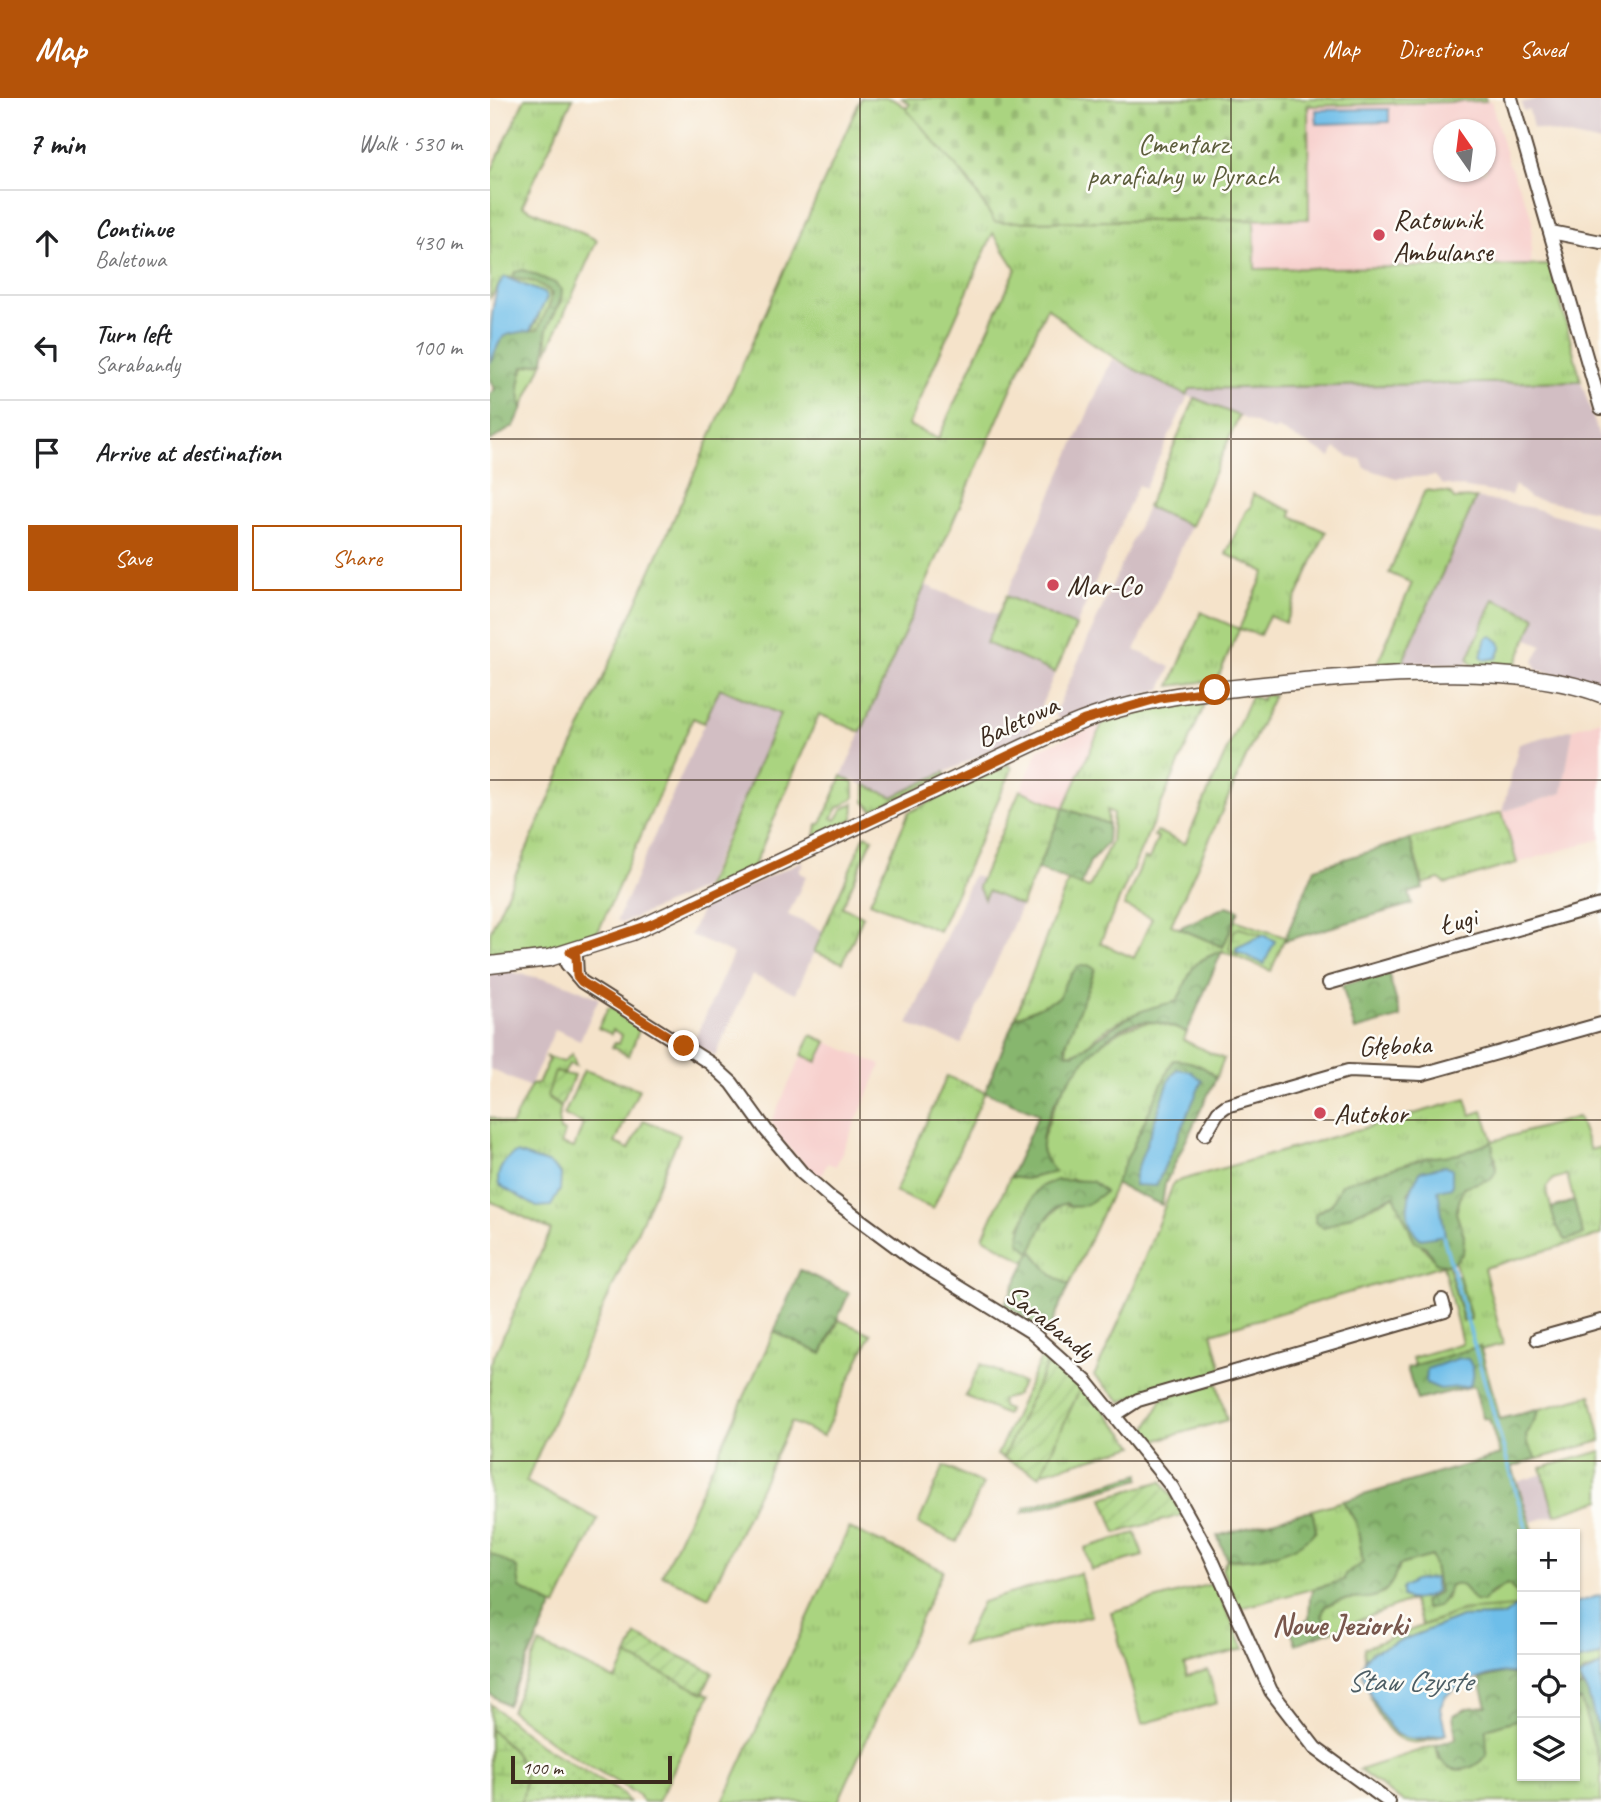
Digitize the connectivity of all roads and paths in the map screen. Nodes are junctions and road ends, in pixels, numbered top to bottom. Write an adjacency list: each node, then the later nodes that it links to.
1 (1511, 98): 2 (street)
2 (1551, 232): 3 (street); 4 (street)
3 (1601, 242)
4 (1601, 408)
5 (1601, 694): 7 (street, Baletowa)
6 (1601, 905): 9 (street, Ługi)
7 (570, 952): 8 (street, Baletowa); 15 (street, Sarabandy)
8 (490, 965)
9 (1329, 983)
10 (1601, 1024): 11 (street, Głęboka)
11 (1205, 1134)
12 (1442, 1300): 15 (street)
13 (1601, 1321): 14 (street)
14 (1536, 1339)
15 (1115, 1415): 16 (street, Sarabandy)
16 (1389, 1802)

